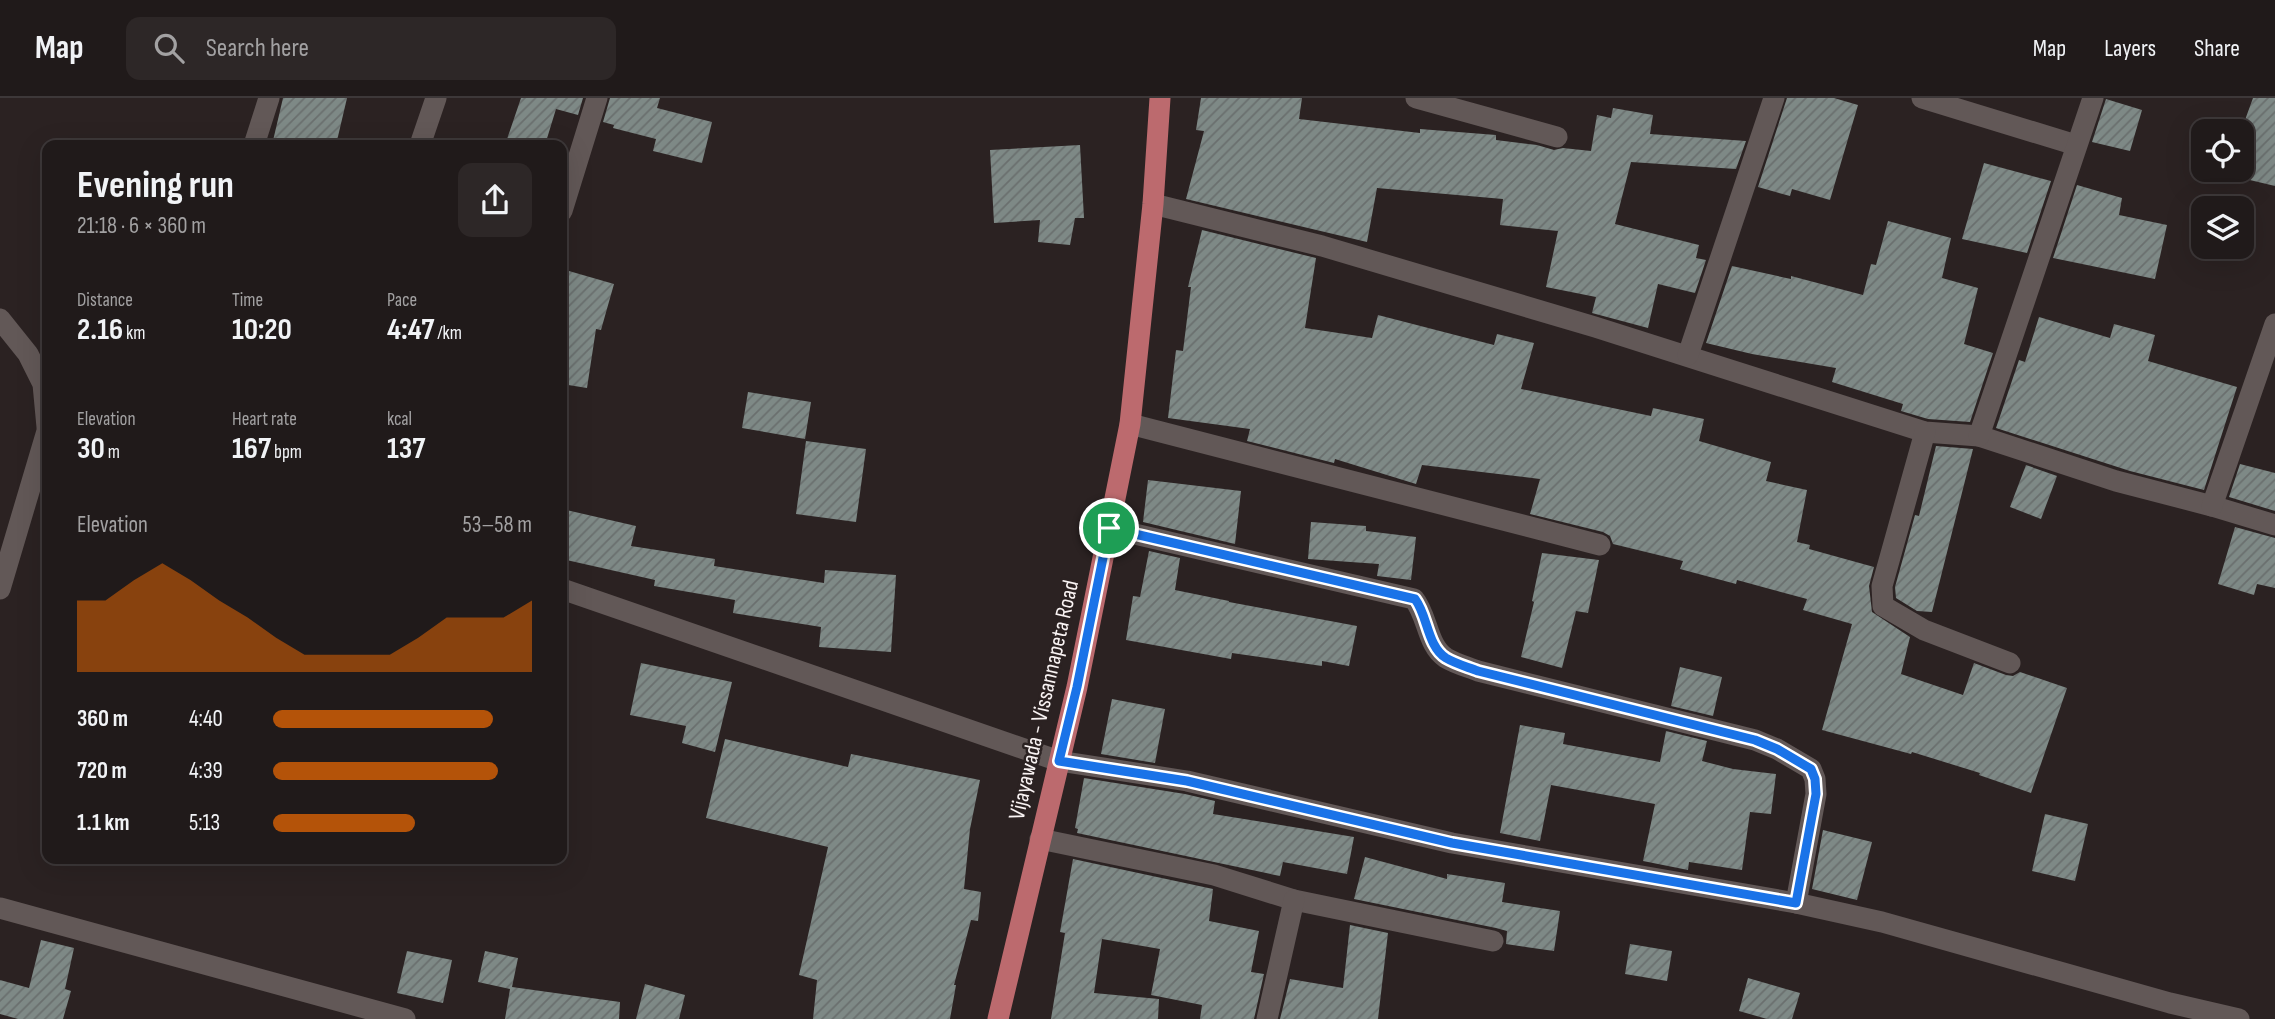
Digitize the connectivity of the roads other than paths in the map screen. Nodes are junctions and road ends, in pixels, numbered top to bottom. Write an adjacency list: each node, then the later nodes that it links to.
1 (269, 98): 10 (street)
2 (436, 98): 11 (street)
3 (597, 98): 13 (street)
4 (1160, 98): 14 (main road, Vijayawada - Vissannapeta Road)
5 (1416, 98): 9 (street)
6 (1774, 98): 17 (street)
7 (1922, 98): 12 (street)
8 (2092, 98): 12 (street)
9 (1558, 137)
10 (256, 140)
11 (422, 140)
12 (2076, 145): 21 (street)
13 (567, 195)
14 (1153, 204): 17 (street); 19 (main road, Vijayawada - Vissannapeta Road)
15 (0, 318): 18 (street)
16 (2275, 324): 23 (street)
17 (1688, 355): 20 (street)
18 (42, 382)
19 (1130, 424): 25 (main road, Vijayawada - Vissannapeta Road); 26 (street)
20 (1925, 432): 21 (street); 29 (street)
21 (1979, 436): 23 (street)
22 (42, 446): 27 (street)
23 (2212, 506): 24 (street)
24 (2275, 526)
25 (1109, 528): 30 (main road, Vijayawada - Vissannapeta Road); 33 (street)
26 (1600, 545)
27 (0, 589)
28 (567, 591): 30 (street)
29 (2010, 663)
30 (1059, 761): 31 (main road, Vijayawada - Vissannapeta Road); 33 (street)
31 (1040, 839): 32 (street); 37 (main road, Vijayawada - Vissannapeta Road)
32 (1294, 900): 35 (street); 38 (street)
33 (1796, 903): 39 (street)
34 (0, 908): 36 (street)
35 (1493, 941)
36 (396, 1018)
37 (998, 1019)
38 (1267, 1019)
39 (2239, 1019)

